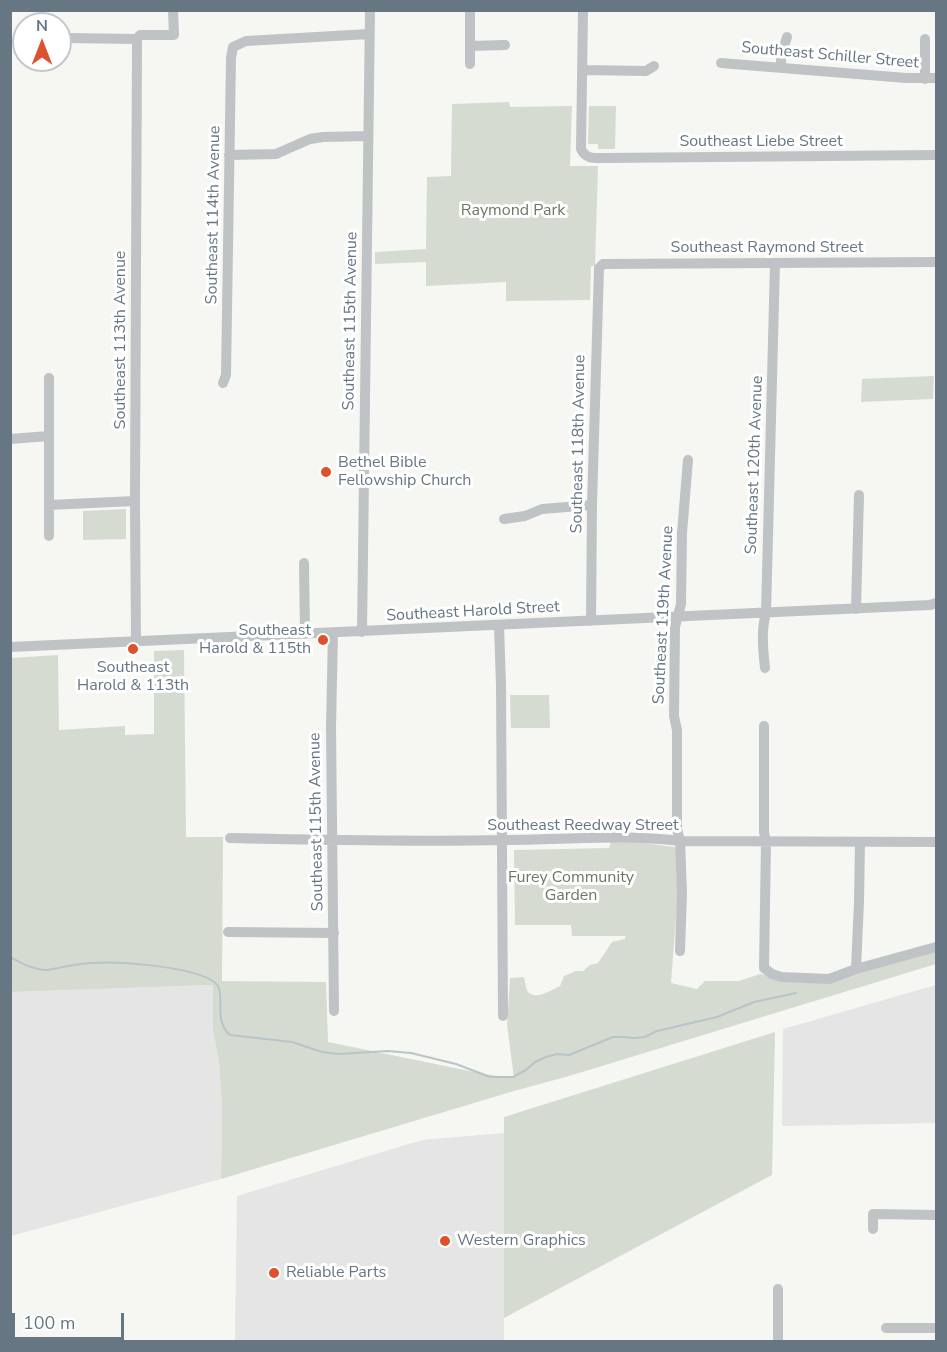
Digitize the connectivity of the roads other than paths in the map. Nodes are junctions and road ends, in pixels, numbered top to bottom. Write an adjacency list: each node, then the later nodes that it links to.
1 (173, 10): 8 (street)
2 (370, 10): 5 (street, Southeast 115th Avenue)
3 (470, 10): 11 (street)
4 (583, 10): 16 (street)
5 (369, 34): 19 (street, Southeast 115th Avenue); 20 (street, Southeast 114th Avenue)
6 (787, 37): 15 (street)
7 (72, 38): 8 (street)
8 (136, 39): 31 (street, Southeast 113th Avenue)
9 (925, 39): 18 (street)
10 (505, 45): 11 (street)
11 (470, 46): 13 (street)
12 (721, 63): 15 (street, Southeast Schiller Street)
13 (470, 64)
14 (654, 66): 16 (street)
15 (781, 67): 18 (street, Southeast Schiller Street)
16 (583, 70): 21 (street, Southeast Liebe Street)
17 (936, 78): 18 (street, Southeast Schiller Street)
18 (925, 79)
19 (368, 135): 20 (street); 43 (street, Southeast 115th Avenue)
20 (229, 155): 26 (street, Southeast 114th Avenue)
21 (936, 155)
22 (936, 262): 23 (street, Southeast Raymond Street)
23 (775, 263): 24 (street, Southeast Raymond Street); 39 (street, Southeast 120th Avenue)
24 (599, 268): 33 (street, Southeast 118th Avenue)
25 (49, 378): 27 (street)
26 (223, 383)
27 (49, 436): 28 (street); 32 (street)
28 (10, 439)
29 (688, 460): 40 (street, Southeast 119th Avenue)
30 (859, 495): 38 (street)
31 (135, 501): 32 (street); 46 (street, Southeast 113th Avenue)
32 (49, 505): 35 (street)
33 (592, 505): 34 (street); 41 (street, Southeast 118th Avenue)
34 (504, 519)
35 (49, 536)
36 (304, 562): 45 (street)
37 (936, 603): 38 (street, Southeast Harold Street)
38 (856, 609): 39 (street, Southeast Harold Street)
39 (765, 613): 40 (street, Southeast Harold Street); 48 (street, Southeast 120th Avenue)
40 (678, 617): 41 (street, Southeast Harold Street); 53 (street, Southeast 119th Avenue)
41 (591, 621): 42 (street, Southeast Harold Street)
42 (499, 625): 43 (street, Southeast Harold Street); 52 (street)
43 (362, 632): 44 (street, Southeast Harold Street)
44 (333, 633): 45 (street, Southeast Harold Street); 51 (street, Southeast 115th Avenue)
45 (305, 634): 46 (street, Southeast Harold Street)
46 (136, 642): 47 (street, Southeast Harold Street)
47 (10, 647)
48 (765, 668)
49 (764, 726): 54 (street)
50 (230, 838): 51 (street, Southeast Reedway Street)
51 (333, 840): 52 (street, Southeast Reedway Street); 58 (street, Southeast 115th Avenue)
52 (502, 840): 53 (street, Southeast Reedway Street); 63 (street)
53 (680, 841): 54 (street, Southeast Reedway Street); 60 (street, Southeast 119th Avenue)
54 (766, 842): 55 (street, Southeast Reedway Street); 61 (street)
55 (860, 842): 56 (street, Southeast Reedway Street); 61 (street)
56 (936, 842)
57 (228, 932): 58 (street)
58 (334, 933): 62 (street, Southeast 115th Avenue)
59 (936, 947): 61 (street)
60 (680, 951)
61 (856, 969)
62 (334, 1011)
63 (503, 1016)
64 (936, 1215): 65 (street)
65 (873, 1229)
66 (778, 1289): 69 (street)
67 (886, 1328): 68 (street)
68 (936, 1328)
69 (778, 1341)

